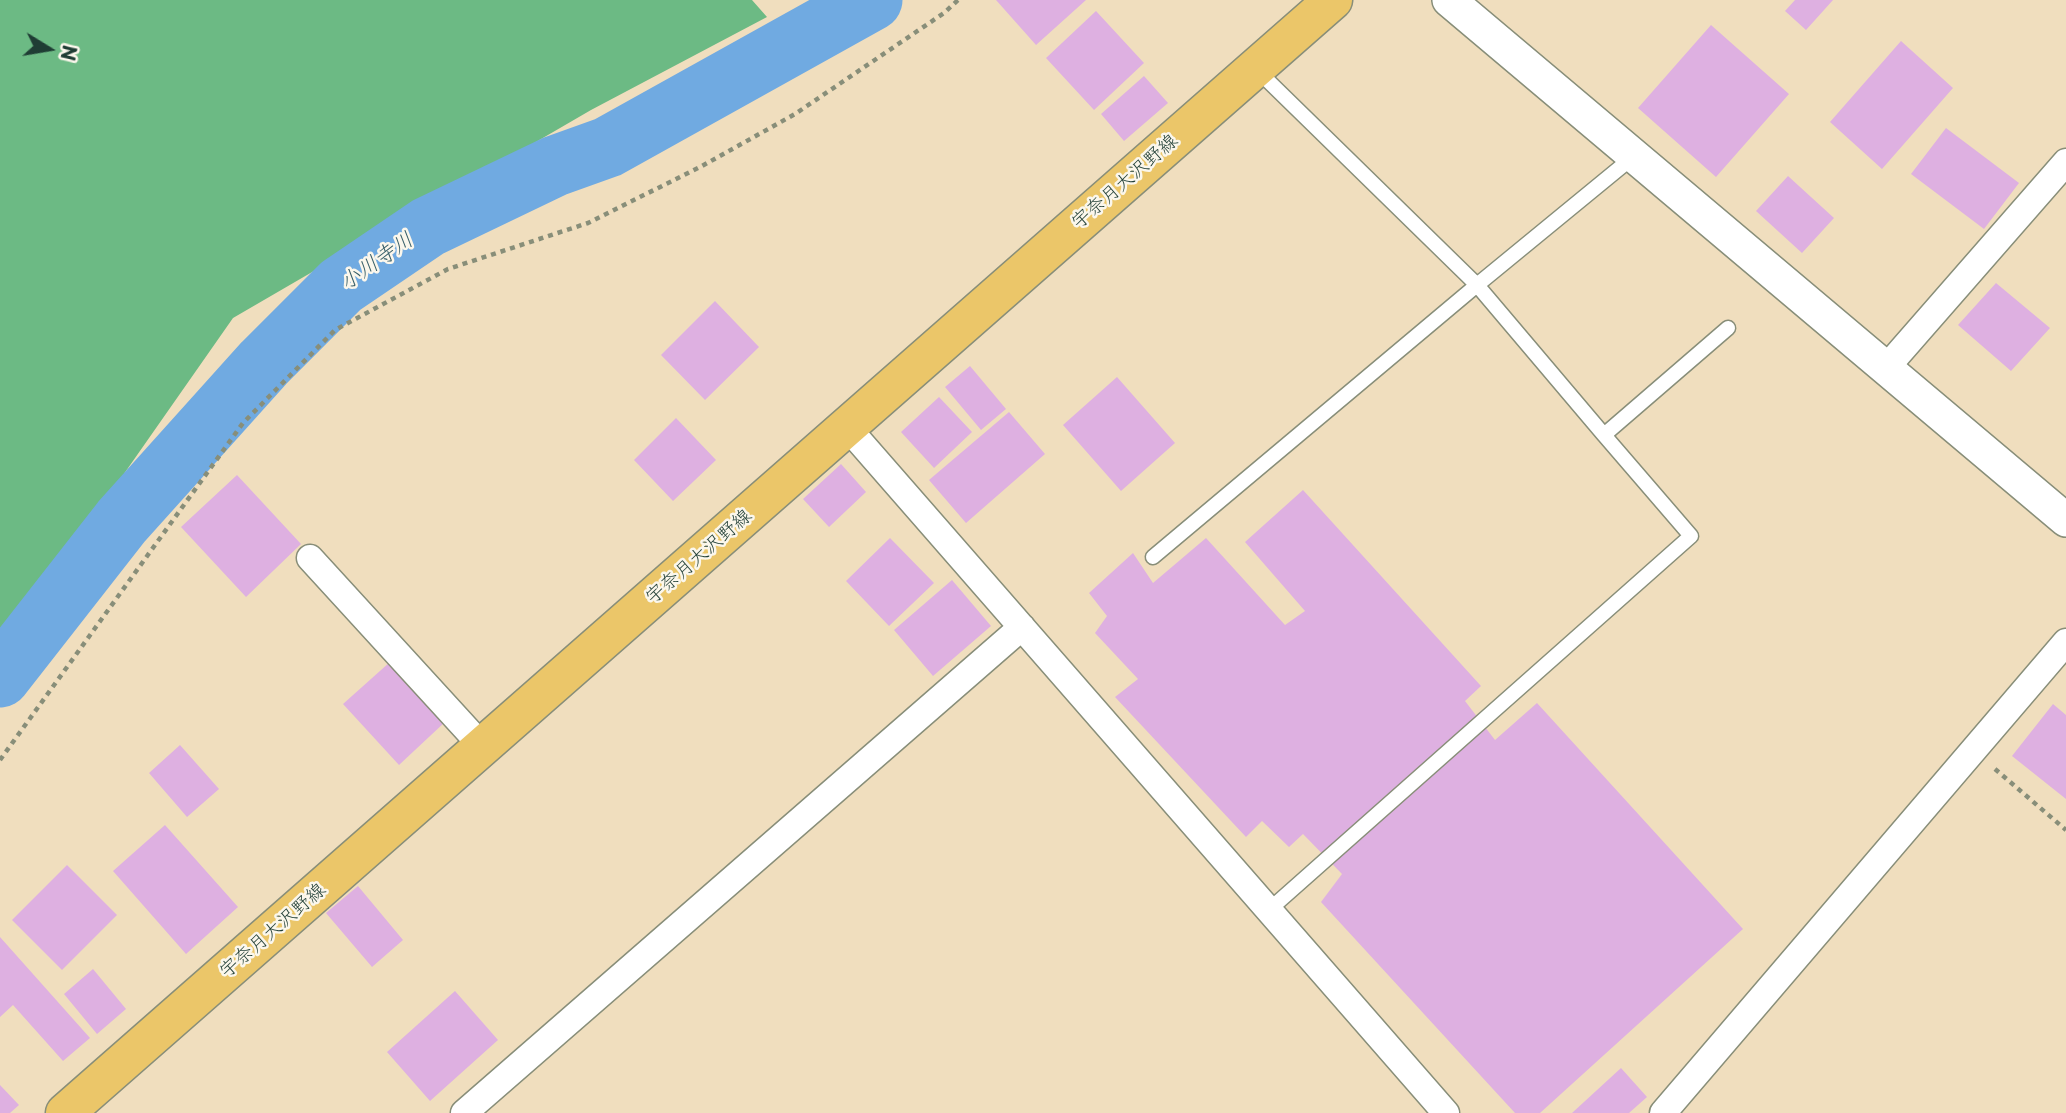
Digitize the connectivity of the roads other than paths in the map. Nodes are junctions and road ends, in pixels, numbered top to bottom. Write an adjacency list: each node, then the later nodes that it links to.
1 (1333, 0): 3 (main road, 宇奈月大沢野線)
2 (1448, 0): 4 (street)
3 (1255, 68): 6 (lane); 9 (main road, 宇奈月大沢野線)
4 (1633, 158): 6 (lane); 8 (street)
5 (2066, 162): 8 (street)
6 (1477, 285): 10 (lane); 12 (lane)
7 (1728, 328): 10 (lane)
8 (1886, 368): 11 (street)
9 (847, 427): 14 (street); 16 (main road, 宇奈月大沢野線)
10 (1604, 435): 17 (lane)
11 (2066, 520)
12 (1153, 557)
13 (310, 558): 16 (street)
14 (1022, 627): 17 (street); 19 (street)
15 (2066, 642): 21 (street)
16 (482, 746): 18 (main road, 宇奈月大沢野線)
17 (1269, 911): 20 (street)
18 (65, 1113)
19 (464, 1113)
20 (1446, 1113)
21 (1663, 1113)

